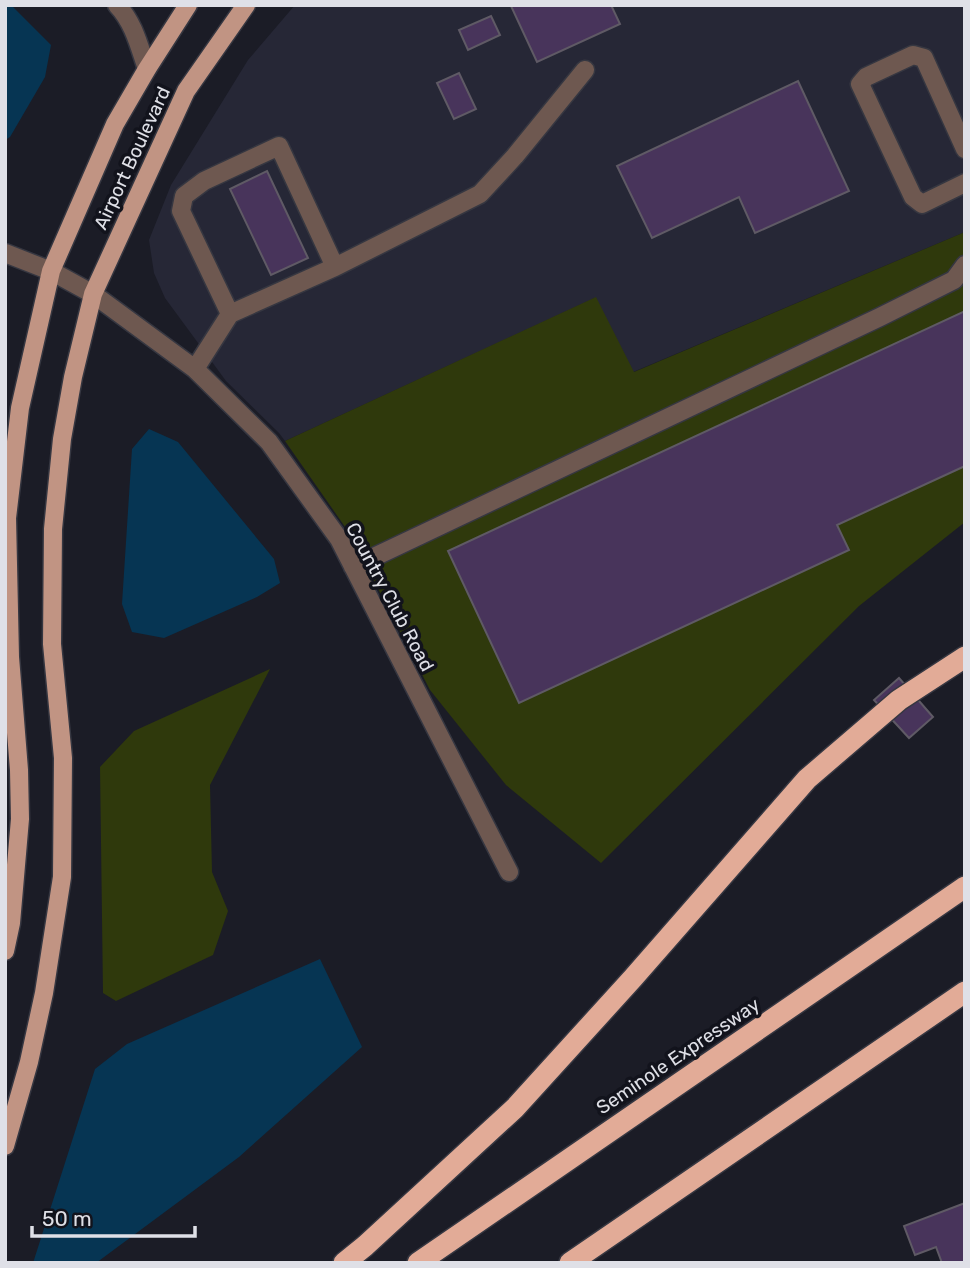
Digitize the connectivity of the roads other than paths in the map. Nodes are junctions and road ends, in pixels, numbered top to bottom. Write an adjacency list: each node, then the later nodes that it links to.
1 (117, 5): 4 (street)
2 (188, 5): 4 (main road, Airport Boulevard)
3 (246, 5): 12 (main road, Airport Boulevard)
4 (147, 69): 11 (main road, Airport Boulevard)
5 (585, 70): 10 (street)
6 (965, 149): 7 (street)
7 (964, 186)
8 (5, 253): 11 (street)
9 (965, 265): 15 (street)
10 (335, 267): 13 (street); 13 (street)
11 (51, 271): 12 (street); 19 (main road, Airport Boulevard)
12 (93, 294): 14 (street, Country Club Road); 21 (main road, Airport Boulevard)
13 (230, 314): 14 (street)
14 (195, 369): 15 (street, Country Club Road)
15 (353, 567): 17 (street, Country Club Road)
16 (965, 657): 22 (highway)
17 (509, 872)
18 (965, 887): 23 (highway, Seminole Expressway)
19 (5, 951)
20 (965, 992): 24 (highway)
21 (5, 1146)
22 (344, 1263)
23 (418, 1263)
24 (570, 1263)

